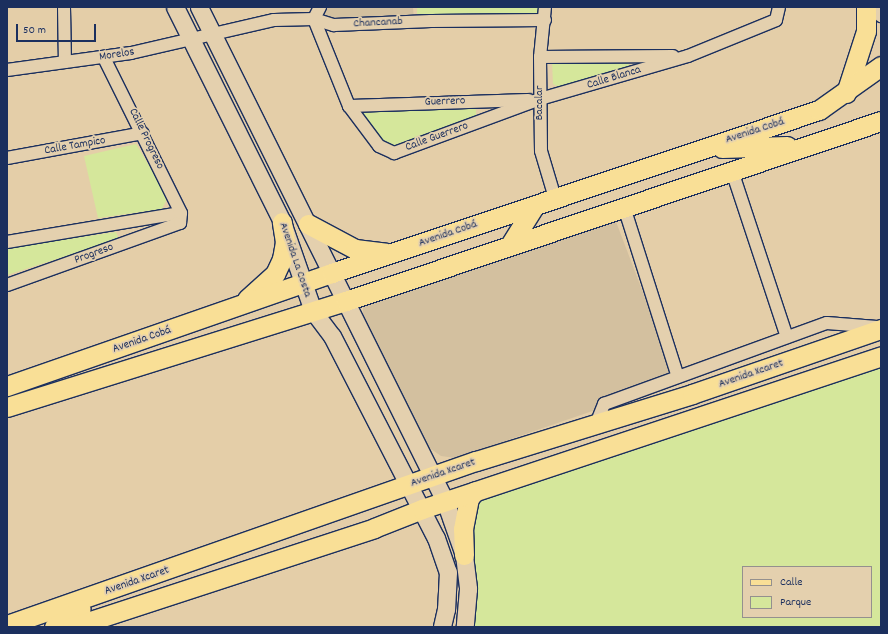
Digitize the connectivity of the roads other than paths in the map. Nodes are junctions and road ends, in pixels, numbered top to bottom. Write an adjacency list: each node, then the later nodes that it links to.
1 (64, 7): 15 (street)
2 (175, 7): 11 (main road, Avenida La Costa)
3 (199, 7): 10 (main road, Avenida La Costa)
4 (320, 7): 8 (street)
5 (545, 7): 9 (street, Bacalar)
6 (779, 7): 12 (street, Calle Blanca)
7 (874, 9): 18 (main road)
8 (314, 19): 9 (street, Chancanab); 10 (street, Chancanab); 20 (street, Calle Guerrero)
9 (545, 20): 13 (street, Bacalar)
10 (214, 36): 11 (street, Morelos); 30 (main road, Avenida La Costa)
11 (191, 39): 14 (street, Morelos); 32 (main road, Avenida La Costa)
12 (688, 56): 13 (street, Calle Blanca); 19 (street, Calle Blanca)
13 (540, 57): 19 (street, Bacalar)
14 (104, 58): 15 (street, Morelos); 22 (street, Calle Progreso)
15 (65, 62): 17 (street, Morelos)
16 (881, 66): 18 (main road, Avenida Cobá)
17 (7, 70)
18 (846, 93): 24 (main road, Avenida Cobá)
19 (540, 100): 20 (street, Guerrero); 20 (street, Calle Guerrero); 27 (street, Bacalar)
20 (349, 106)
21 (881, 121): 23 (main road, Avenida Cobá)
22 (143, 133): 25 (street, Calle Tampico); 31 (street, Calle Progreso)
23 (807, 146): 24 (main road); 26 (main road, Avenida Cobá)
24 (702, 148): 27 (main road, Avenida Cobá)
25 (7, 158)
26 (732, 171): 29 (main road, Avenida Cobá); 45 (street)
27 (555, 198): 28 (main road, Avenida Cobá)
28 (535, 204): 34 (main road); 35 (main road, Avenida Cobá)
29 (624, 207): 34 (main road, Avenida Cobá); 48 (street)
30 (304, 216): 32 (main road); 35 (main road); 36 (main road, Avenida La Costa)
31 (181, 218): 33 (street); 38 (street, Progreso)
32 (281, 219): 37 (main road, Avenida La Costa); 40 (main road)
33 (7, 242)
34 (510, 245): 39 (main road, Avenida Cobá)
35 (391, 253): 36 (main road, Avenida Cobá)
36 (332, 273): 37 (main road, Avenida Cobá); 39 (main road, Avenida La Costa)
37 (303, 284): 40 (main road, Avenida Cobá); 41 (main road, Avenida La Costa)
38 (7, 285)
39 (346, 301): 41 (main road, Avenida Cobá); 53 (main road, Avenida La Costa)
40 (238, 306): 43 (main road, Avenida Cobá)
41 (313, 311): 47 (main road, Avenida Cobá); 54 (main road, Avenida La Costa)
42 (881, 328): 44 (main road, Avenida Xcaret); 45 (street)
43 (173, 329): 47 (main road); 50 (main road, Avenida Cobá)
44 (860, 336): 49 (main road); 52 (main road, Avenida Xcaret)
45 (787, 338): 48 (street)
46 (881, 356): 49 (main road, Avenida Xcaret)
47 (126, 370): 51 (main road, Avenida Cobá)
48 (678, 377): 52 (street)
49 (801, 381): 55 (main road, Avenida Xcaret)
50 (7, 386)
51 (7, 407)
52 (596, 424): 53 (main road, Avenida Xcaret)
53 (434, 476): 54 (main road, Avenida Xcaret); 56 (main road, Avenida La Costa)
54 (409, 484): 57 (main road, Avenida La Costa); 60 (main road, Avenida Xcaret)
55 (475, 491): 56 (main road, Avenida Xcaret); 58 (main road)
56 (445, 501): 57 (main road, Avenida Xcaret); 58 (main road, Avenida La Costa)
57 (422, 509): 61 (main road, Avenida La Costa); 64 (main road, Avenida Xcaret)
58 (464, 555): 59 (main road, Avenida La Costa)
59 (468, 589): 61 (main road); 66 (main road, Avenida La Costa)
60 (109, 590): 62 (main road, Avenida Xcaret); 63 (main road)
61 (447, 590): 65 (main road, Avenida La Costa)
62 (7, 625)
63 (54, 627)
64 (72, 627)
65 (442, 627)
66 (465, 627)

